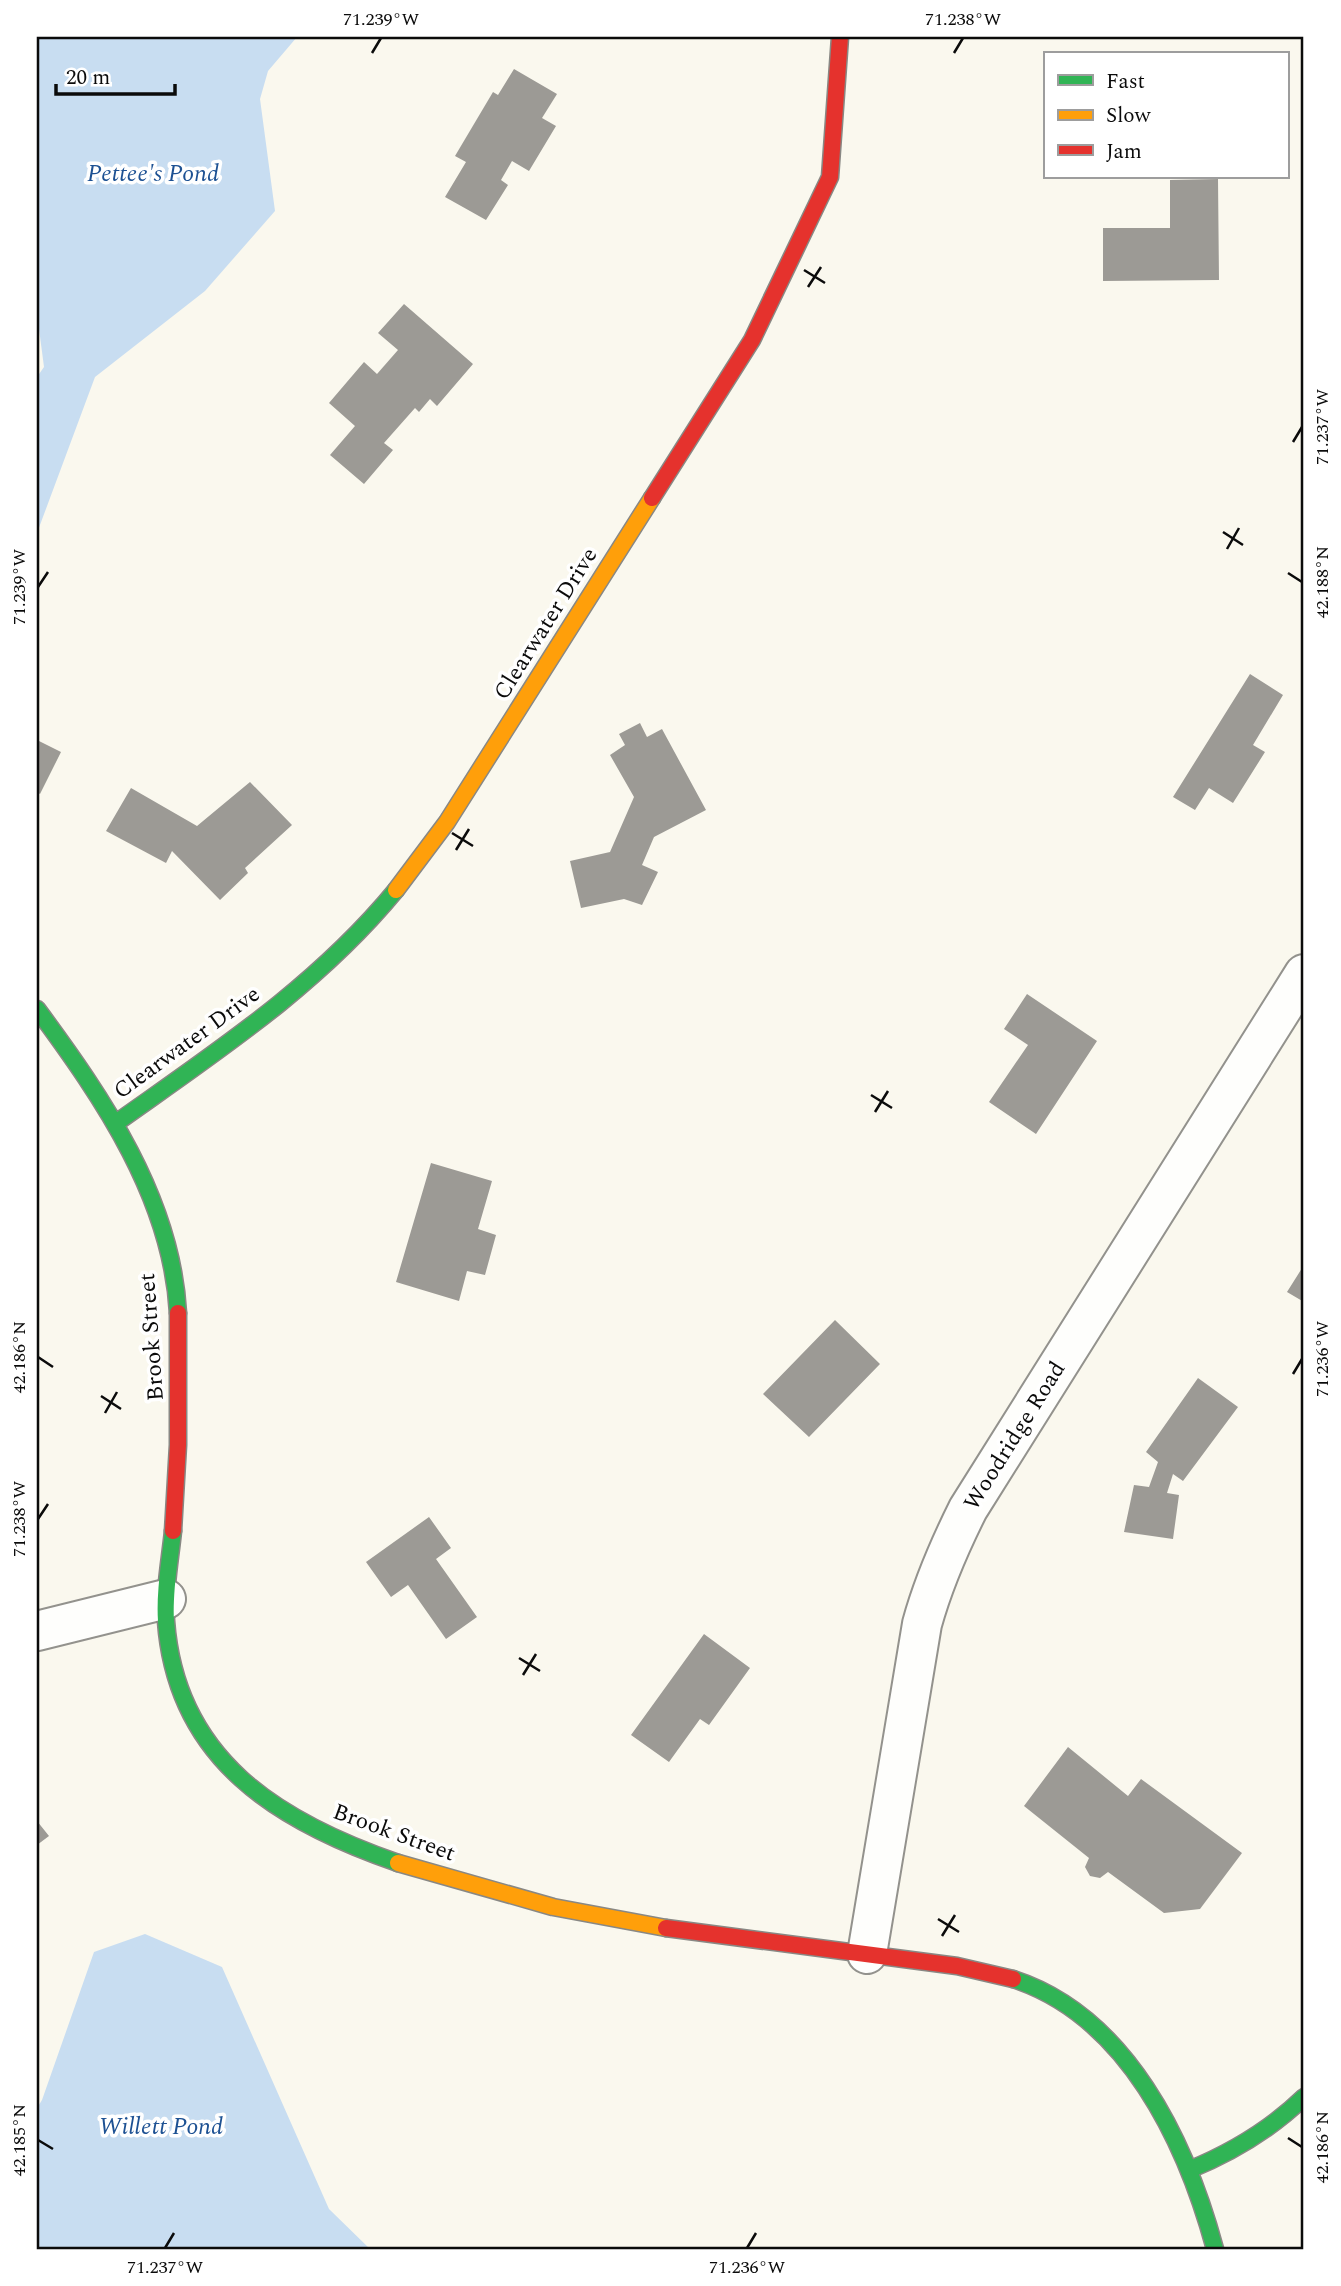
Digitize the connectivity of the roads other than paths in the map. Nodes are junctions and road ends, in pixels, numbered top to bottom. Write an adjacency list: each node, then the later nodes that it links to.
1 (840, 37): 4 (street, Clearwater Drive)
2 (1304, 974): 7 (street, Woodridge Road)
3 (37, 1009): 4 (street, Brook Street)
4 (116, 1123): 5 (street, Brook Street)
5 (166, 1599): 6 (street); 7 (street, Brook Street)
6 (37, 1631)
7 (867, 1954): 9 (street, Brook Street)
8 (1304, 2097): 9 (street)
9 (1189, 2170): 10 (street, Brook Street)
10 (1215, 2249)

